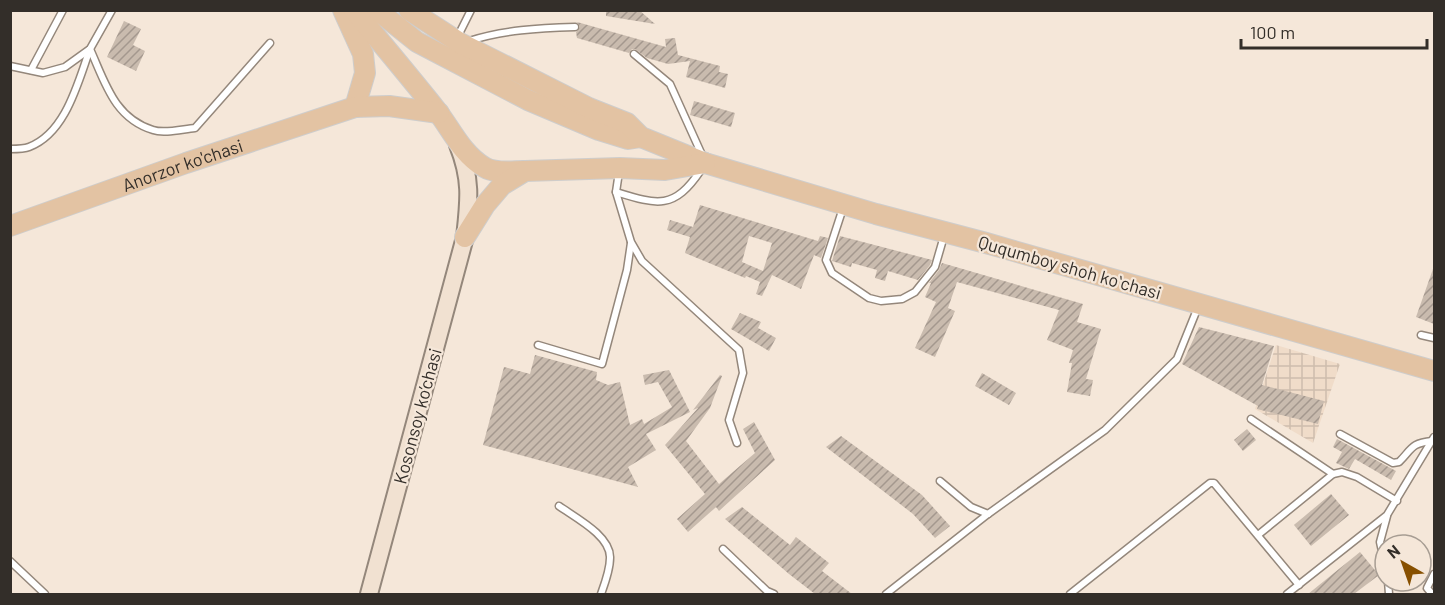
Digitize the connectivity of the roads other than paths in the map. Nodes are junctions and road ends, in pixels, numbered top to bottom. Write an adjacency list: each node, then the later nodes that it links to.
1 (63, 10): 15 (lane)
2 (112, 10): 12 (lane)
3 (343, 10): 16 (main road)
4 (354, 10): 17 (main road)
5 (377, 10): 18 (main road)
6 (409, 10): 10 (main road)
7 (428, 10): 10 (main road)
8 (471, 10): 10 (lane)
9 (575, 27): 10 (lane)
10 (456, 41): 18 (main road)
11 (270, 43): 12 (lane)
12 (90, 49): 15 (lane); 20 (lane)
13 (634, 54): 21 (lane)
14 (10, 66): 15 (lane)
15 (31, 70)
16 (355, 107): 17 (main road, Anorzor ko'chasi); 26 (main road, Anorzor ko'chasi)
17 (439, 113): 19 (main road)
18 (637, 136): 21 (main road, Ququmboy shoh koʻchasi); 22 (main road)
19 (454, 137): 23 (main road); 28 (main road, Kosonsoy ko’chasi)
20 (10, 149)
21 (705, 163): 22 (main road); 24 (lane); 25 (main road, Ququmboy shoh koʻchasi)
22 (620, 168): 23 (main road); 24 (lane)
23 (525, 171): 28 (main road)
24 (616, 192): 29 (lane)
25 (844, 204): 27 (main road, Ququmboy shoh koʻchasi); 27 (lane)
26 (10, 226)
27 (946, 232): 30 (main road, Ququmboy shoh koʻchasi)
28 (465, 237): 52 (main road, Kosonsoy ko’chasi)
29 (631, 242): 33 (lane); 38 (lane)
30 (1199, 304): 34 (main road, Ququmboy shoh koʻchasi); 43 (lane)
31 (1421, 334): 32 (lane)
32 (1434, 339)
33 (538, 345)
34 (1434, 371)
35 (1251, 419): 39 (lane)
36 (1340, 434): 37 (lane)
37 (1433, 439): 41 (lane)
38 (737, 443)
39 (1333, 474): 41 (lane); 46 (lane)
40 (940, 481): 43 (lane)
41 (1397, 501): 44 (lane)
42 (559, 506): 53 (lane)
43 (988, 514): 55 (lane)
44 (1387, 515): 45 (lane); 50 (lane)
45 (1382, 533)
46 (1258, 535): 50 (lane); 56 (lane)
47 (723, 549): 54 (lane)
48 (10, 561): 51 (lane)
49 (1434, 574): 58 (lane)
50 (1299, 585): 57 (lane)
51 (45, 594)
52 (369, 594)
53 (601, 594)
54 (774, 594)
55 (886, 594)
56 (1070, 594)
57 (1287, 594)
58 (1432, 594)

